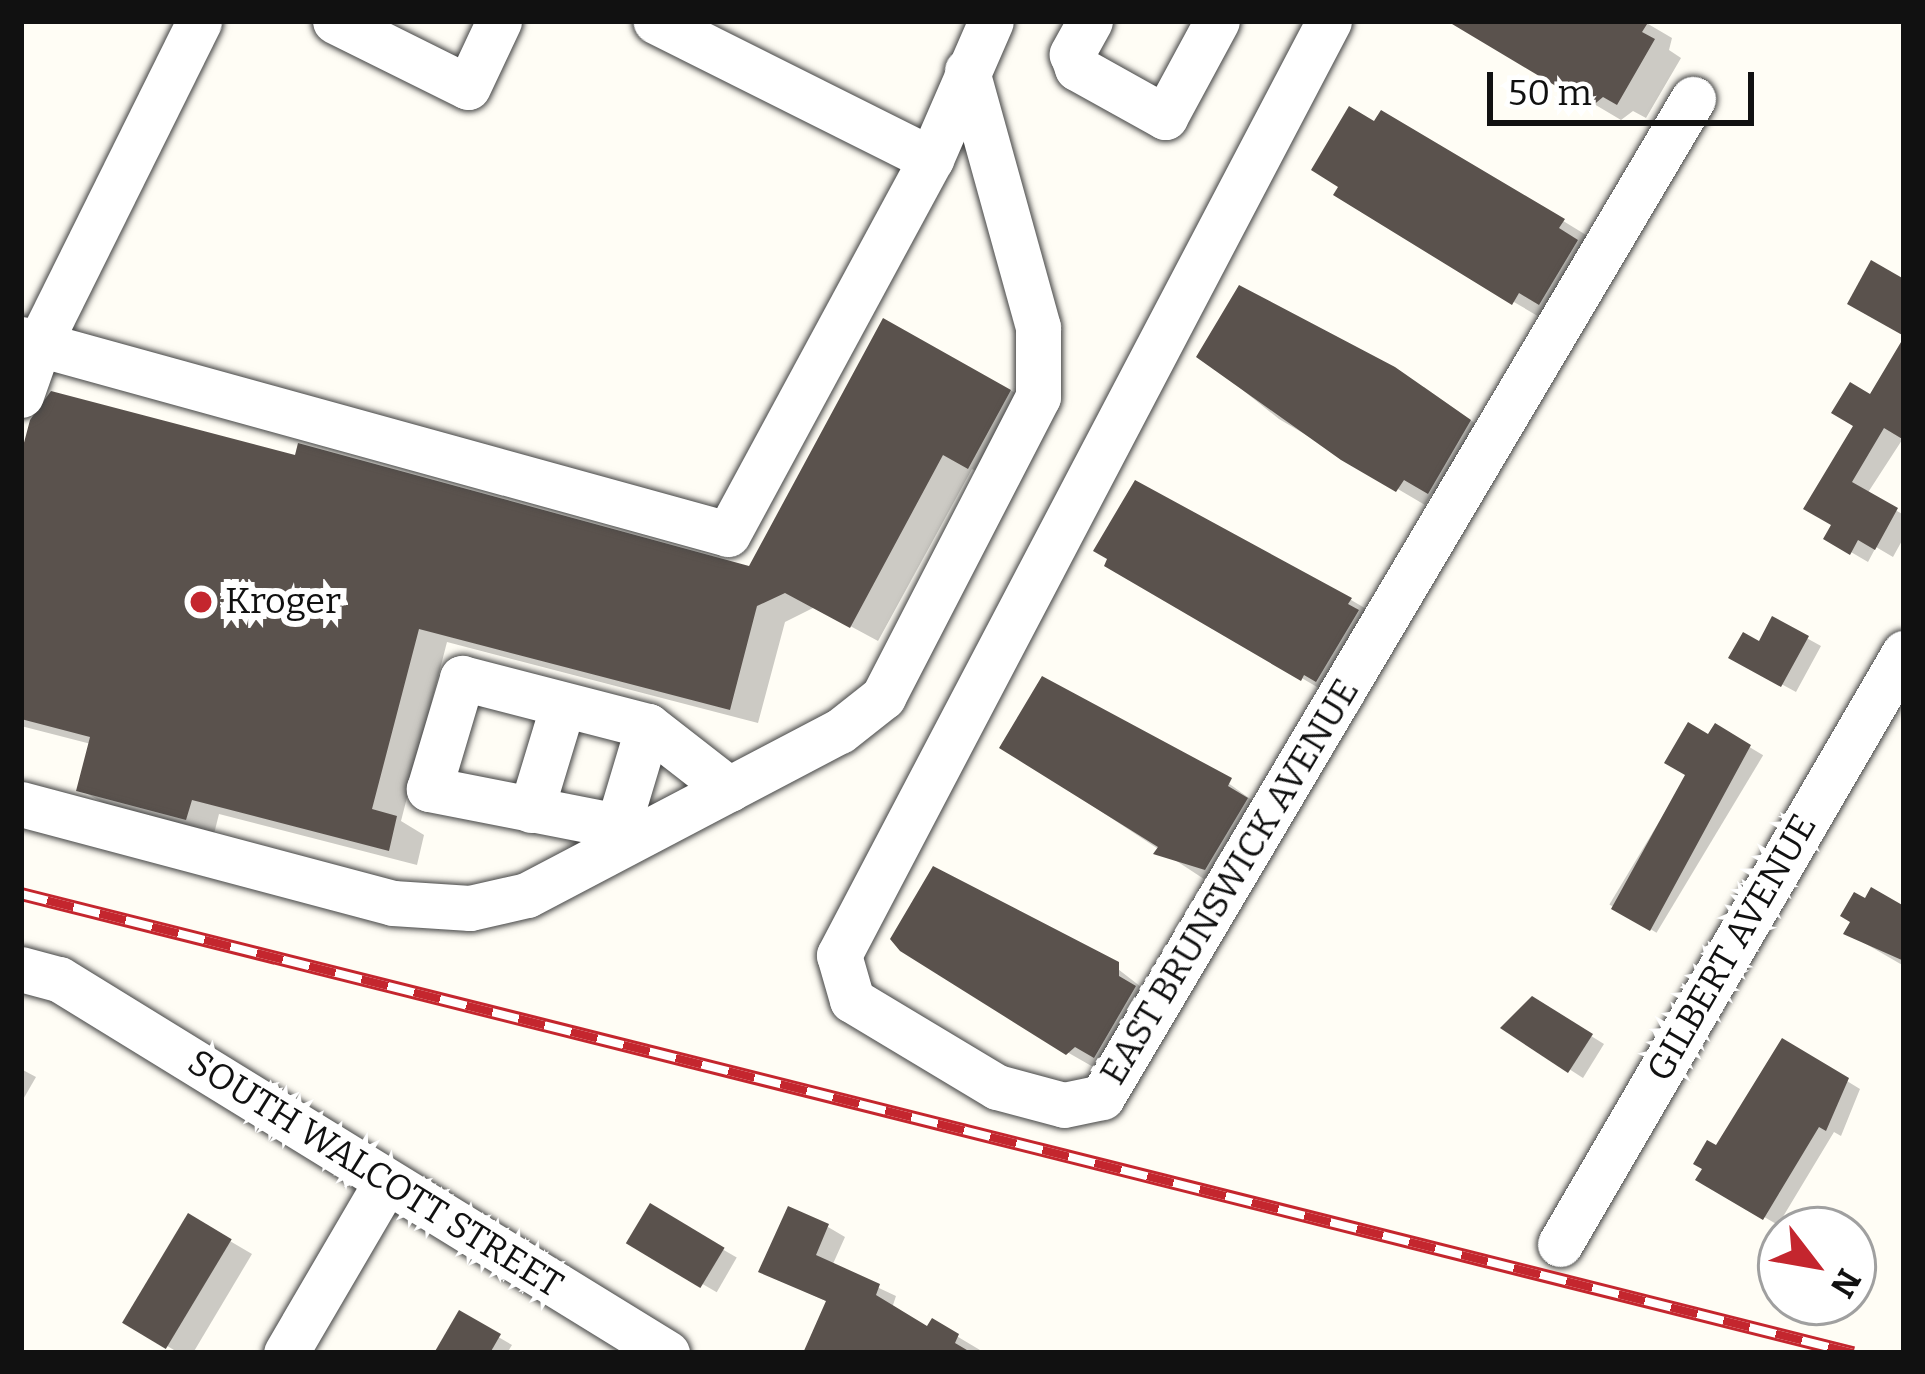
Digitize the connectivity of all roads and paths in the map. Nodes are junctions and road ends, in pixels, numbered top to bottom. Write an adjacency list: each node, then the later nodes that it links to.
1 (199, 21): 13 (street)
2 (499, 21): 8 (street)
3 (656, 21): 9 (street)
4 (991, 21): 10 (street)
5 (1090, 21): 6 (street)
6 (1217, 21)
7 (1329, 21): 11 (street, EAST BRUNSWICK AVENUE)
8 (380, 31)
9 (709, 33): 12 (street)
10 (968, 71): 12 (street); 18 (street)
11 (1694, 99)
12 (931, 160): 13 (street)
13 (30, 341): 14 (street)
14 (21, 395)
15 (1904, 653): 24 (street, GILBERT AVENUE)
16 (563, 705): 17 (street); 20 (street); 20 (street)
17 (648, 726): 18 (street); 21 (street)
18 (729, 789): 21 (street)
19 (21, 804): 21 (street)
20 (531, 810): 21 (street)
21 (629, 831)
22 (21, 969): 23 (street, SOUTH WALCOTT STREET)
23 (386, 1182): 25 (street); 26 (street, SOUTH WALCOTT STREET)
24 (1560, 1244)
25 (286, 1353)
26 (667, 1353)

